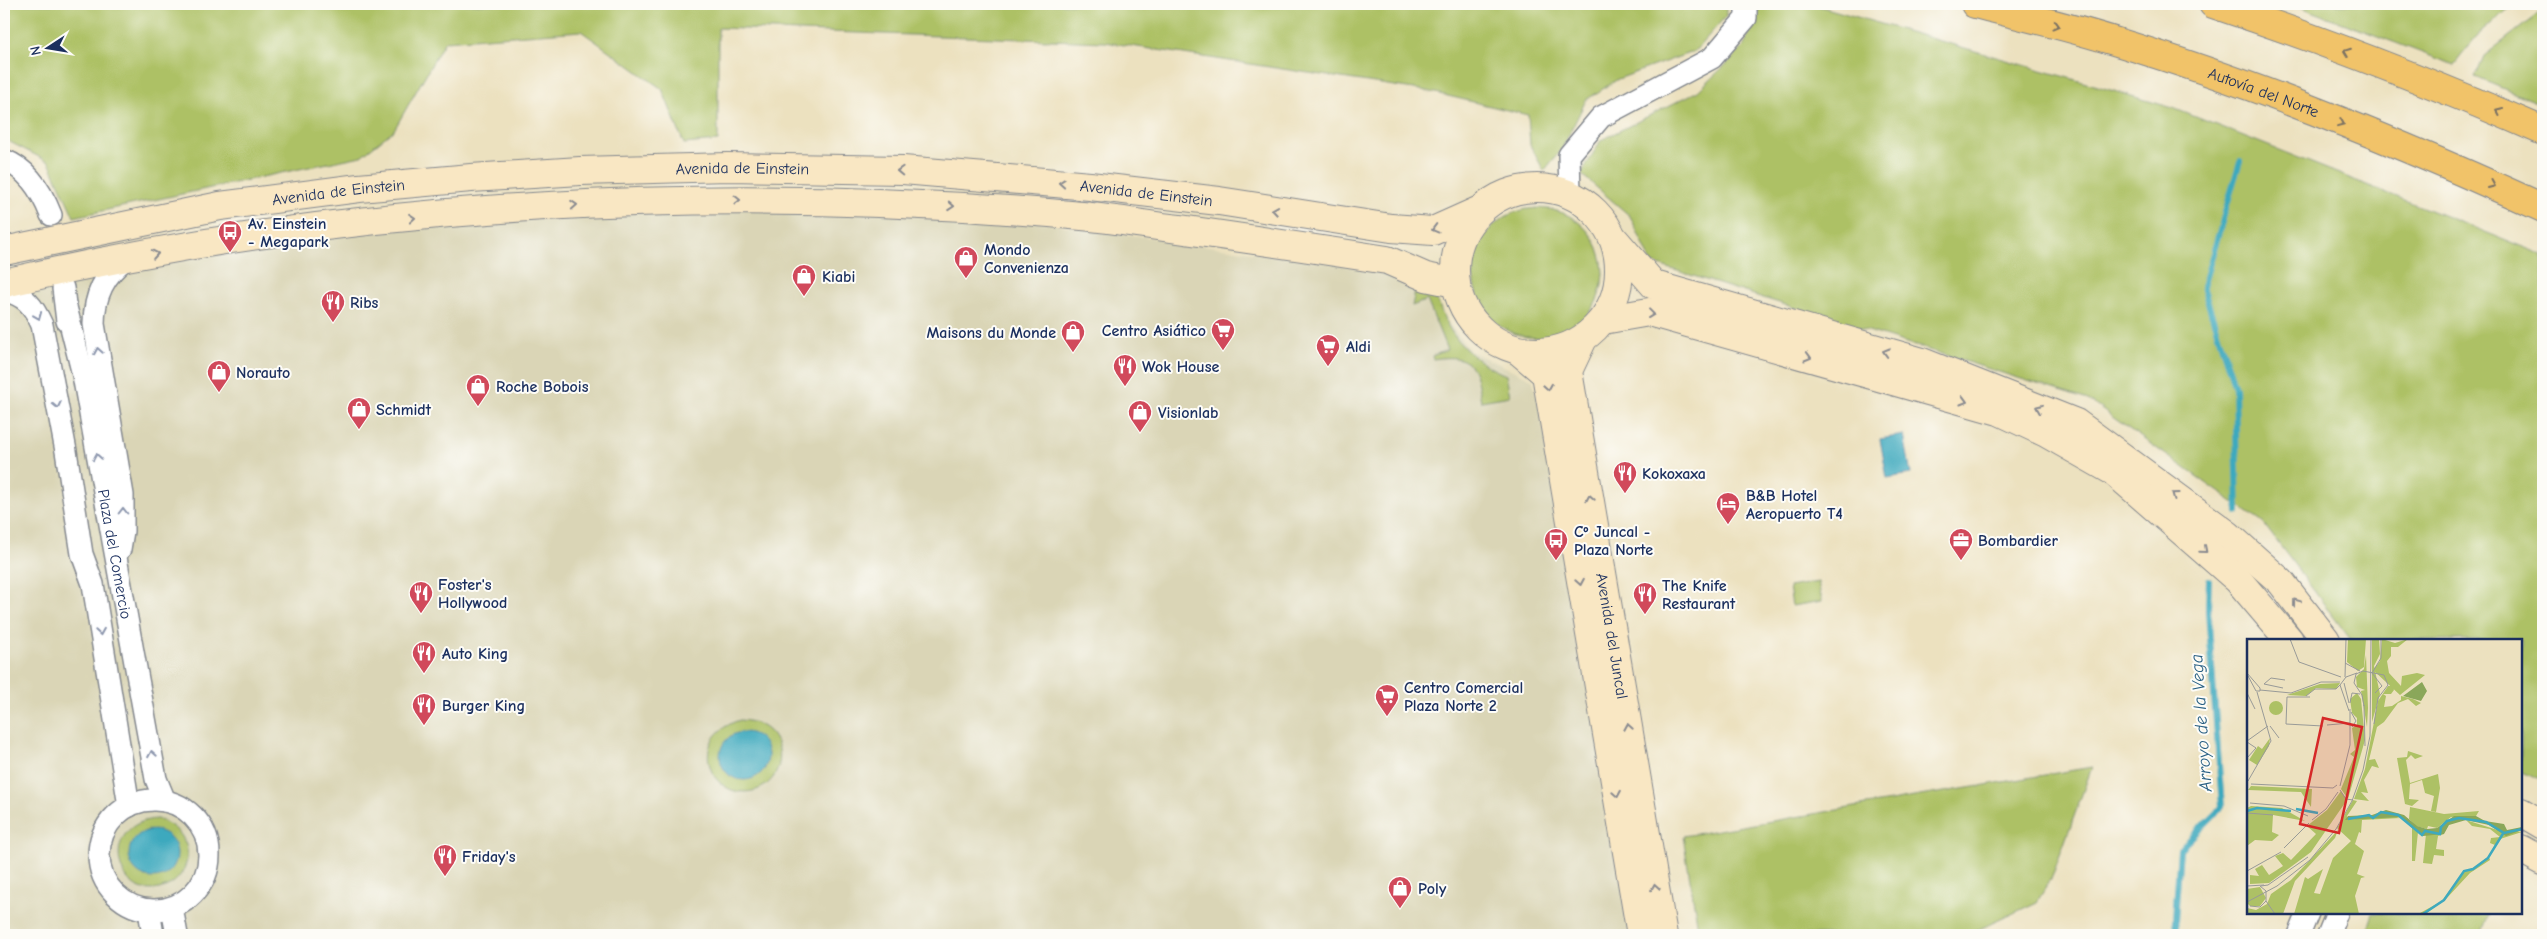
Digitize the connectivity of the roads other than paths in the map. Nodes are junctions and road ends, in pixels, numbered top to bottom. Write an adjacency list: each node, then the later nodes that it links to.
1 (1746, 4): 6 (street)
2 (1975, 4): 7 (highway, Autovía del Norte, one-way to 7)
3 (2213, 4): 4 (highway, one-way to 3)
4 (2543, 131)
5 (4, 160): 9 (street)
6 (1570, 194): 8 (street); 10 (street)
7 (2543, 208)
8 (1480, 210): 11 (street, Avenida de Einstein, one-way to 11); 14 (street)
9 (50, 215)
10 (1614, 239): 16 (street); 22 (street, one-way to 10)
11 (4, 251)
12 (126, 259): 13 (street, Avenida de Einstein); 14 (street, Avenida de Einstein, one-way to 14); 19 (street, one-way to 12)
13 (4, 283)
14 (1455, 283): 18 (street)
15 (4, 291): 20 (street, Plaza del Comercio, one-way to 20)
16 (1603, 320): 17 (street); 21 (street, one-way to 21)
17 (1583, 339): 18 (street); 36 (street, Avenida del Juncal, one-way to 17)
18 (1519, 351): 35 (street, Avenida del Juncal, one-way to 35)
19 (118, 559): 20 (street, Plaza del Comercio, one-way to 20); 23 (street, Plaza del Comercio, one-way to 19)
20 (93, 584): 24 (street, Plaza del Comercio, one-way to 24)
21 (2288, 639)
22 (2325, 639)
23 (165, 801): 24 (street); 29 (street)
24 (129, 806): 30 (street)
25 (2522, 813): 26 (street)
26 (2543, 825)
27 (2522, 850): 28 (street)
28 (2543, 861)
29 (172, 908): 30 (street); 34 (street)
30 (149, 910): 33 (street)
31 (2308, 914): 37 (street)
32 (2336, 914): 38 (street)
33 (153, 935)
34 (177, 935)
35 (1641, 935)
36 (1663, 935)
37 (2300, 935)
38 (2328, 935)

